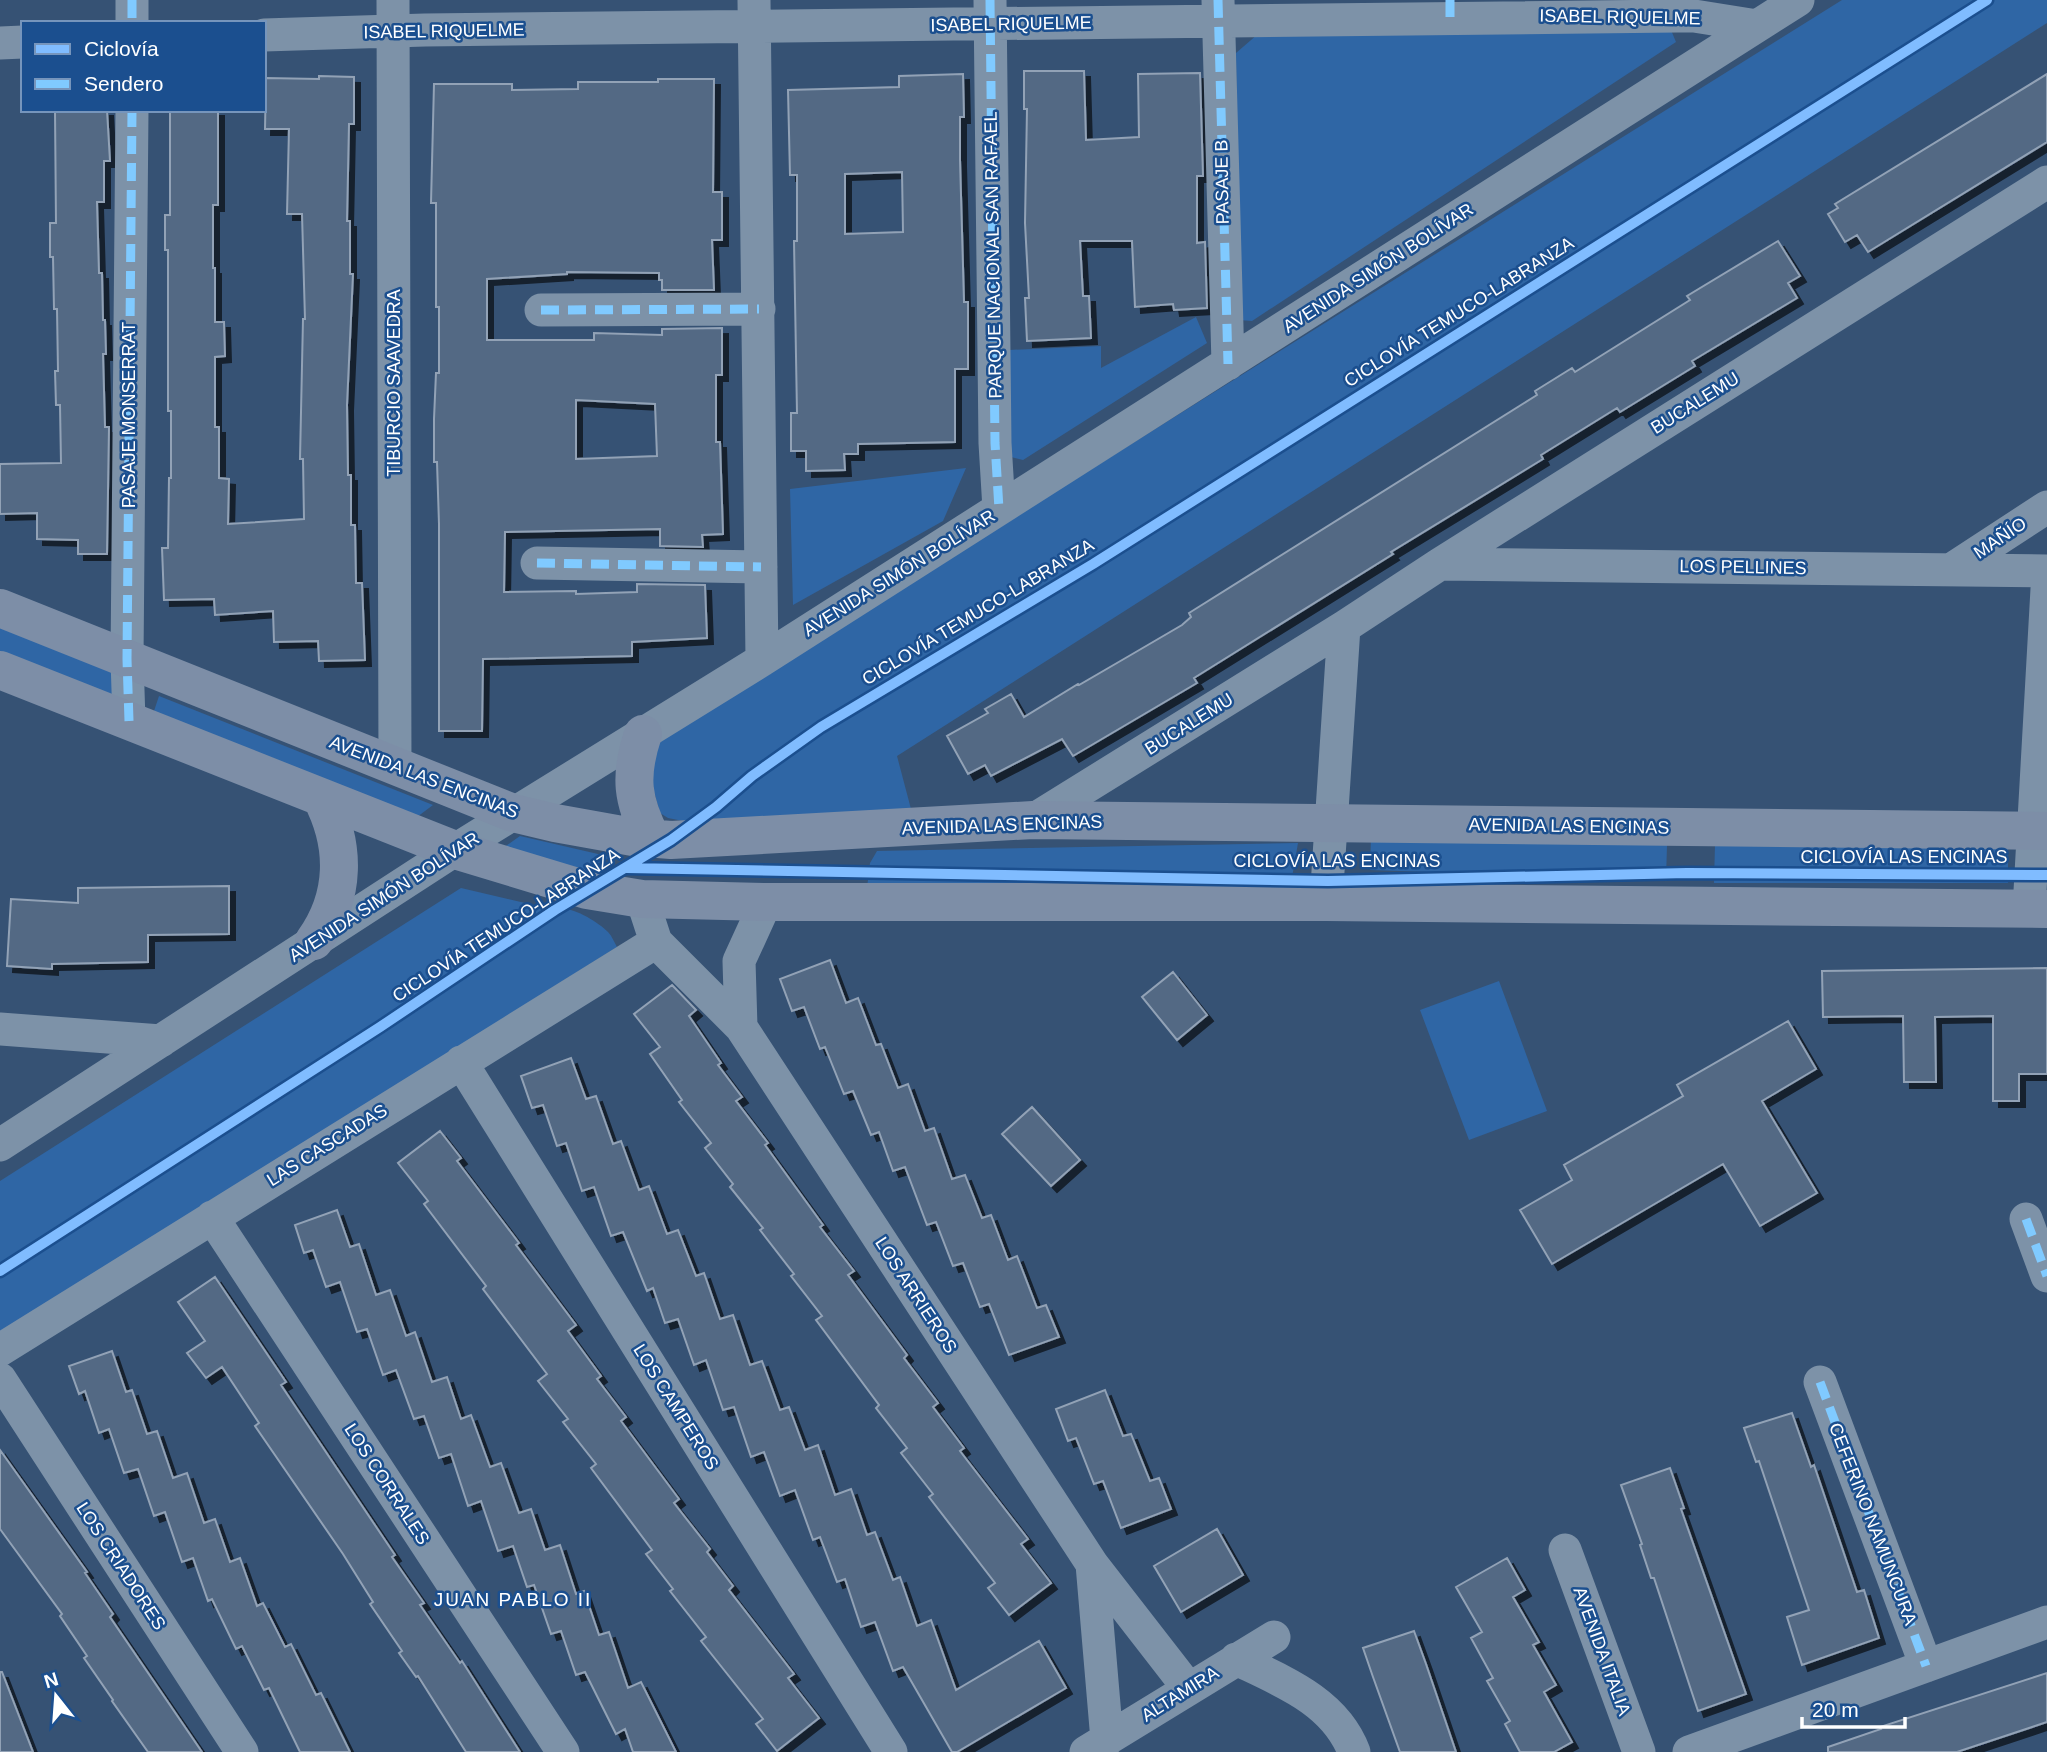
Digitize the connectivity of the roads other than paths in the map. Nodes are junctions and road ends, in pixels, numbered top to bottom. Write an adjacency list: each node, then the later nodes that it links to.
1 (132, 0): 9 (street)
2 (393, 0): 10 (street, TIBURCIO SAAVEDRA)
3 (1798, 0): 7 (street, AVENIDA SIMÓN BOLÍVAR)
4 (1450, 9): 5 (street, ISABEL RIQUELME); 7 (street, ISABEL RIQUELME)
5 (1218, 10): 6 (street, ISABEL RIQUELME); 18 (street, PASAJE B)
6 (990, 13): 8 (street, ISABEL RIQUELME); 20 (street, PARQUE NACIONAL SAN RAFAEL)
7 (1757, 13): 18 (street, AVENIDA SIMÓN BOLÍVAR)
8 (754, 14): 10 (street, ISABEL RIQUELME); 16 (street)
9 (132, 21)
10 (393, 33): 11 (street, ISABEL RIQUELME); 34 (street, TIBURCIO SAAVEDRA)
11 (266, 35)
12 (21, 42): 13 (street)
13 (0, 43)
14 (132, 112): 29 (street, PASAJE MONSERRAT)
15 (2047, 182): 22 (street, BUCALEMU)
16 (759, 309): 17 (street); 23 (street)
17 (541, 310)
18 (1228, 364): 20 (street, AVENIDA SIMÓN BOLÍVAR)
19 (2047, 507): 24 (street, MAÑÍO)
20 (999, 509): 30 (street, AVENIDA SIMÓN BOLÍVAR)
21 (537, 563): 23 (street)
22 (1440, 564): 24 (street, LOS PELLINES); 28 (street, BUCALEMU)
23 (761, 567): 30 (street)
24 (1952, 569): 25 (street, LOS PELLINES)
25 (2047, 570)
26 (2047, 589): 39 (street)
27 (0, 608): 29 (main road, AVENIDA LAS ENCINAS)
28 (1344, 627): 37 (street, BUCALEMU); 38 (street)
29 (127, 659): 32 (street, PASAJE MONSERRAT); 34 (main road, AVENIDA LAS ENCINAS)
30 (762, 660): 33 (street, AVENIDA SIMÓN BOLÍVAR)
31 (0, 670): 32 (main road)
32 (129, 721): 35 (main road)
33 (643, 734): 36 (street, AVENIDA SIMÓN BOLÍVAR); 40 (main road)
34 (395, 766): 36 (main road, AVENIDA LAS ENCINAS)
35 (321, 797): 41 (main road); 46 (main road)
36 (513, 813): 40 (main road, AVENIDA LAS ENCINAS); 41 (street, AVENIDA SIMÓN BOLÍVAR)
37 (1033, 820): 38 (main road, AVENIDA LAS ENCINAS); 40 (main road, AVENIDA LAS ENCINAS)
38 (1332, 824): 39 (main road, AVENIDA LAS ENCINAS); 44 (street)
39 (2040, 831): 45 (street)
40 (652, 839)
41 (455, 850): 42 (main road); 46 (street, AVENIDA SIMÓN BOLÍVAR)
42 (642, 899): 43 (main road); 47 (street, LOS ARRIEROS)
43 (766, 902): 44 (main road); 48 (street)
44 (1326, 902): 45 (main road)
45 (2038, 909)
46 (314, 941): 50 (street, AVENIDA SIMÓN BOLÍVAR)
47 (656, 942): 48 (street, LOS ARRIEROS); 51 (street, LAS CASCADAS)
48 (741, 1027): 60 (street, LOS ARRIEROS)
49 (0, 1029): 50 (street)
50 (161, 1041): 52 (street, AVENIDA SIMÓN BOLÍVAR)
51 (461, 1062): 53 (street, LAS CASCADAS); 69 (street, LOS CAMPEROS)
52 (0, 1144)
53 (212, 1217): 56 (street, LAS CASCADAS); 68 (street, LOS CORRALES)
54 (2026, 1219): 55 (street)
55 (2047, 1276)
56 (0, 1350)
57 (0, 1379): 67 (street, LOS CRIADORES)
58 (1820, 1382): 64 (street, CEFERINO NAMUNCURA)
59 (1565, 1550): 71 (street, AVENIDA ITALIA)
60 (1092, 1564): 65 (street, LOS ARRIEROS); 66 (street, LOS ARRIEROS)
61 (2047, 1622): 64 (street)
62 (1274, 1637): 63 (street, ALTAMIRA)
63 (1237, 1659): 65 (street, ALTAMIRA); 70 (street)
64 (1926, 1666): 72 (street)
65 (1189, 1689): 66 (street, ALTAMIRA)
66 (1095, 1748)
67 (242, 1752)
68 (563, 1752)
69 (891, 1752)
70 (1354, 1752)
71 (1639, 1752)
72 (1689, 1752)

